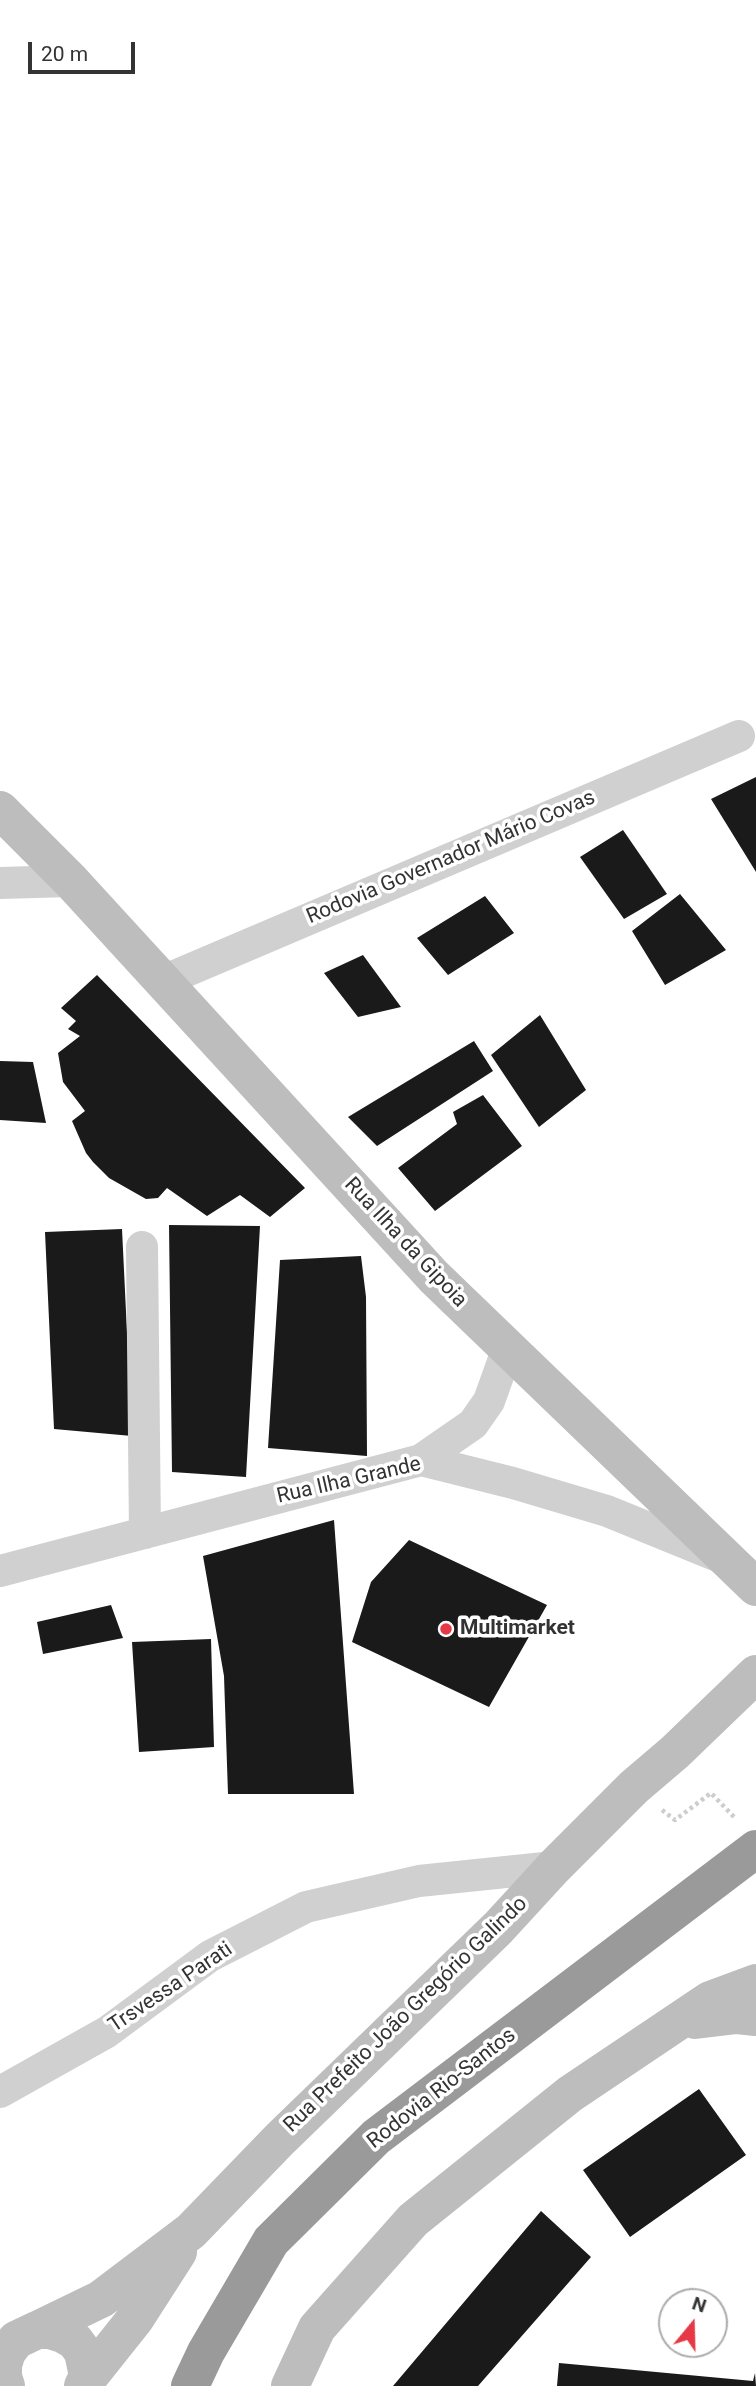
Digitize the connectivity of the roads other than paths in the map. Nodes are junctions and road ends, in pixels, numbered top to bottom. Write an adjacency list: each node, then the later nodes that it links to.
1 (739, 736): 5 (street, Rodovia Governador Mário Covas)
2 (0, 810): 3 (main road, Rua Ilha da Gipoia)
3 (71, 881): 4 (street); 5 (main road, Rua Ilha da Gipoia)
4 (0, 883)
5 (163, 981): 7 (main road, Rua Ilha da Gipoia)
6 (142, 1247): 9 (street)
7 (509, 1348): 8 (street); 11 (main road, Rua Ilha da Gipoia)
8 (421, 1460): 9 (street, Rua Ilha Grande); 11 (street, Rua Ilha Grande)
9 (145, 1533): 10 (street, Rua Ilha Grande)
10 (0, 1571)
11 (744, 1575)
12 (756, 1674): 14 (main road, Rua Prefeito João Gregório Galindo)
13 (746, 1834): 23 (highway, Rodovia Rio-Santos)
14 (554, 1867): 18 (street, Trsvessa Parati); 19 (main road, Rua Prefeito João Gregório Galindo)
15 (756, 1983): 17 (main road)
16 (756, 2017): 17 (main road)
17 (666, 2028): 24 (main road)
18 (0, 2092)
19 (191, 2231): 20 (main road, Rua Prefeito João Gregório Galindo); 21 (main road)
20 (18, 2340): 21 (main road); 22 (main road)
21 (85, 2382)
22 (6, 2386)
23 (190, 2386)
24 (290, 2386)

